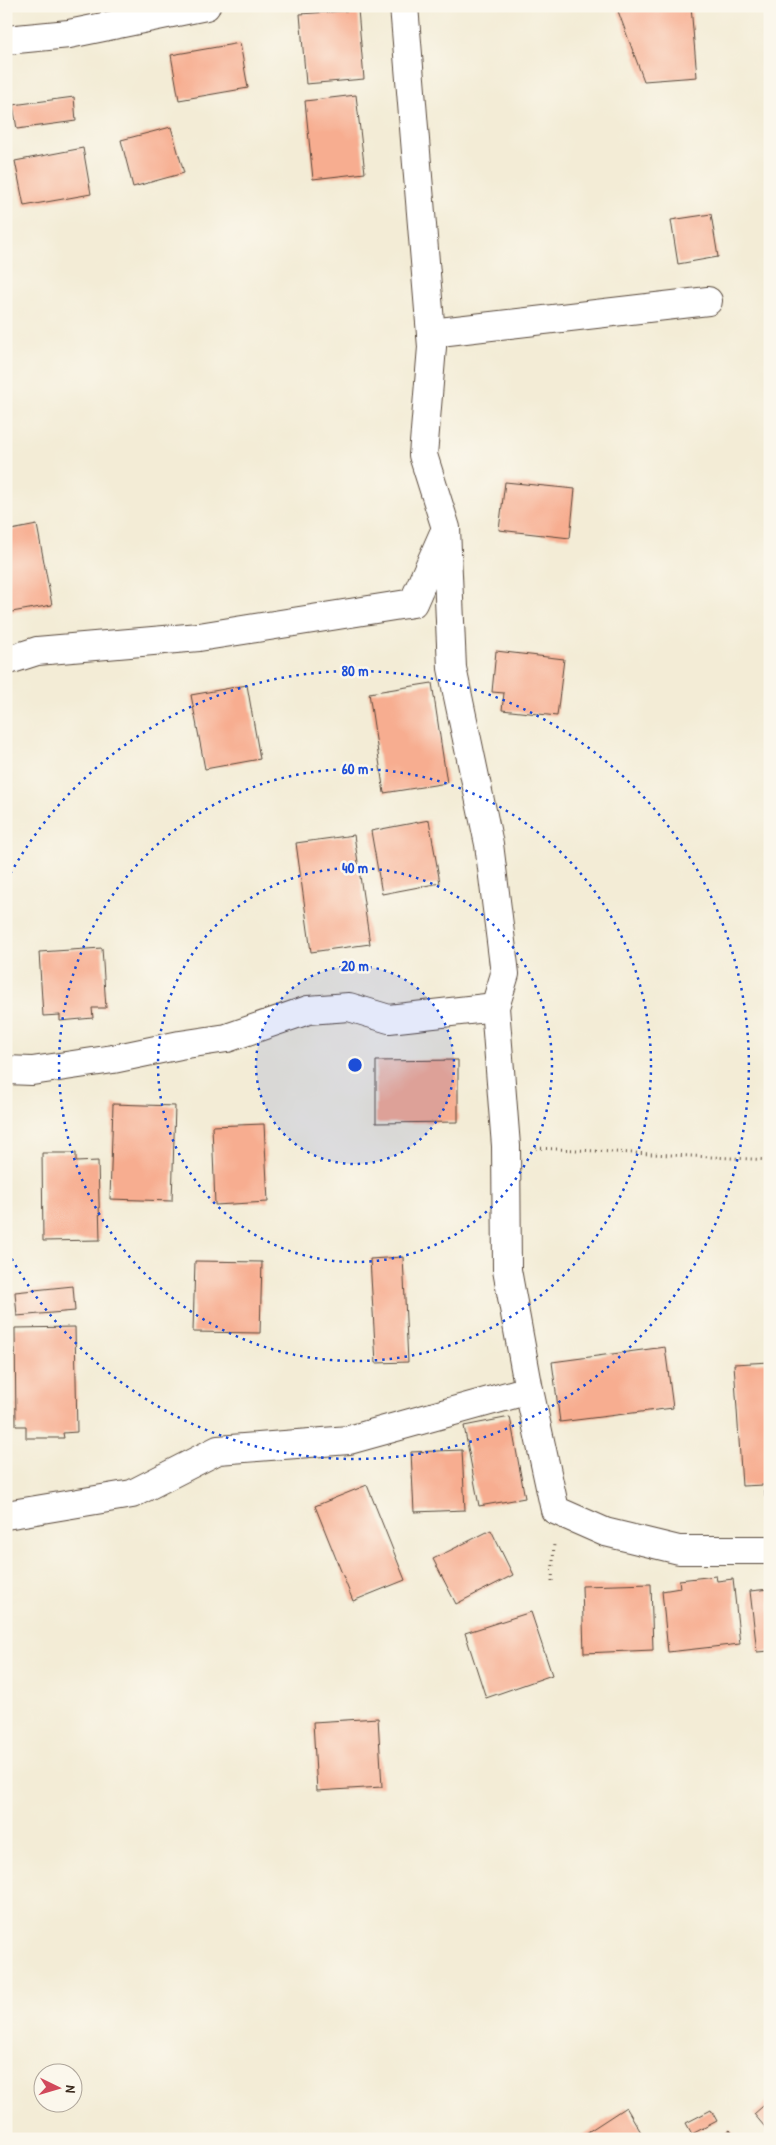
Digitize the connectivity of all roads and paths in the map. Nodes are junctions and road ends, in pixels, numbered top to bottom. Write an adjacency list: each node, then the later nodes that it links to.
1 (206, 6): 3 (street)
2 (404, 6): 5 (street)
3 (6, 40)
4 (708, 301): 5 (street)
5 (431, 333): 6 (street)
6 (446, 528): 7 (street); 8 (street)
7 (6, 661)
8 (495, 1007): 9 (street); 10 (street)
9 (6, 1070)
10 (506, 1146): 11 (path); 12 (street)
11 (770, 1160)
12 (529, 1390): 13 (street); 14 (street)
13 (6, 1515)
14 (770, 1550)

